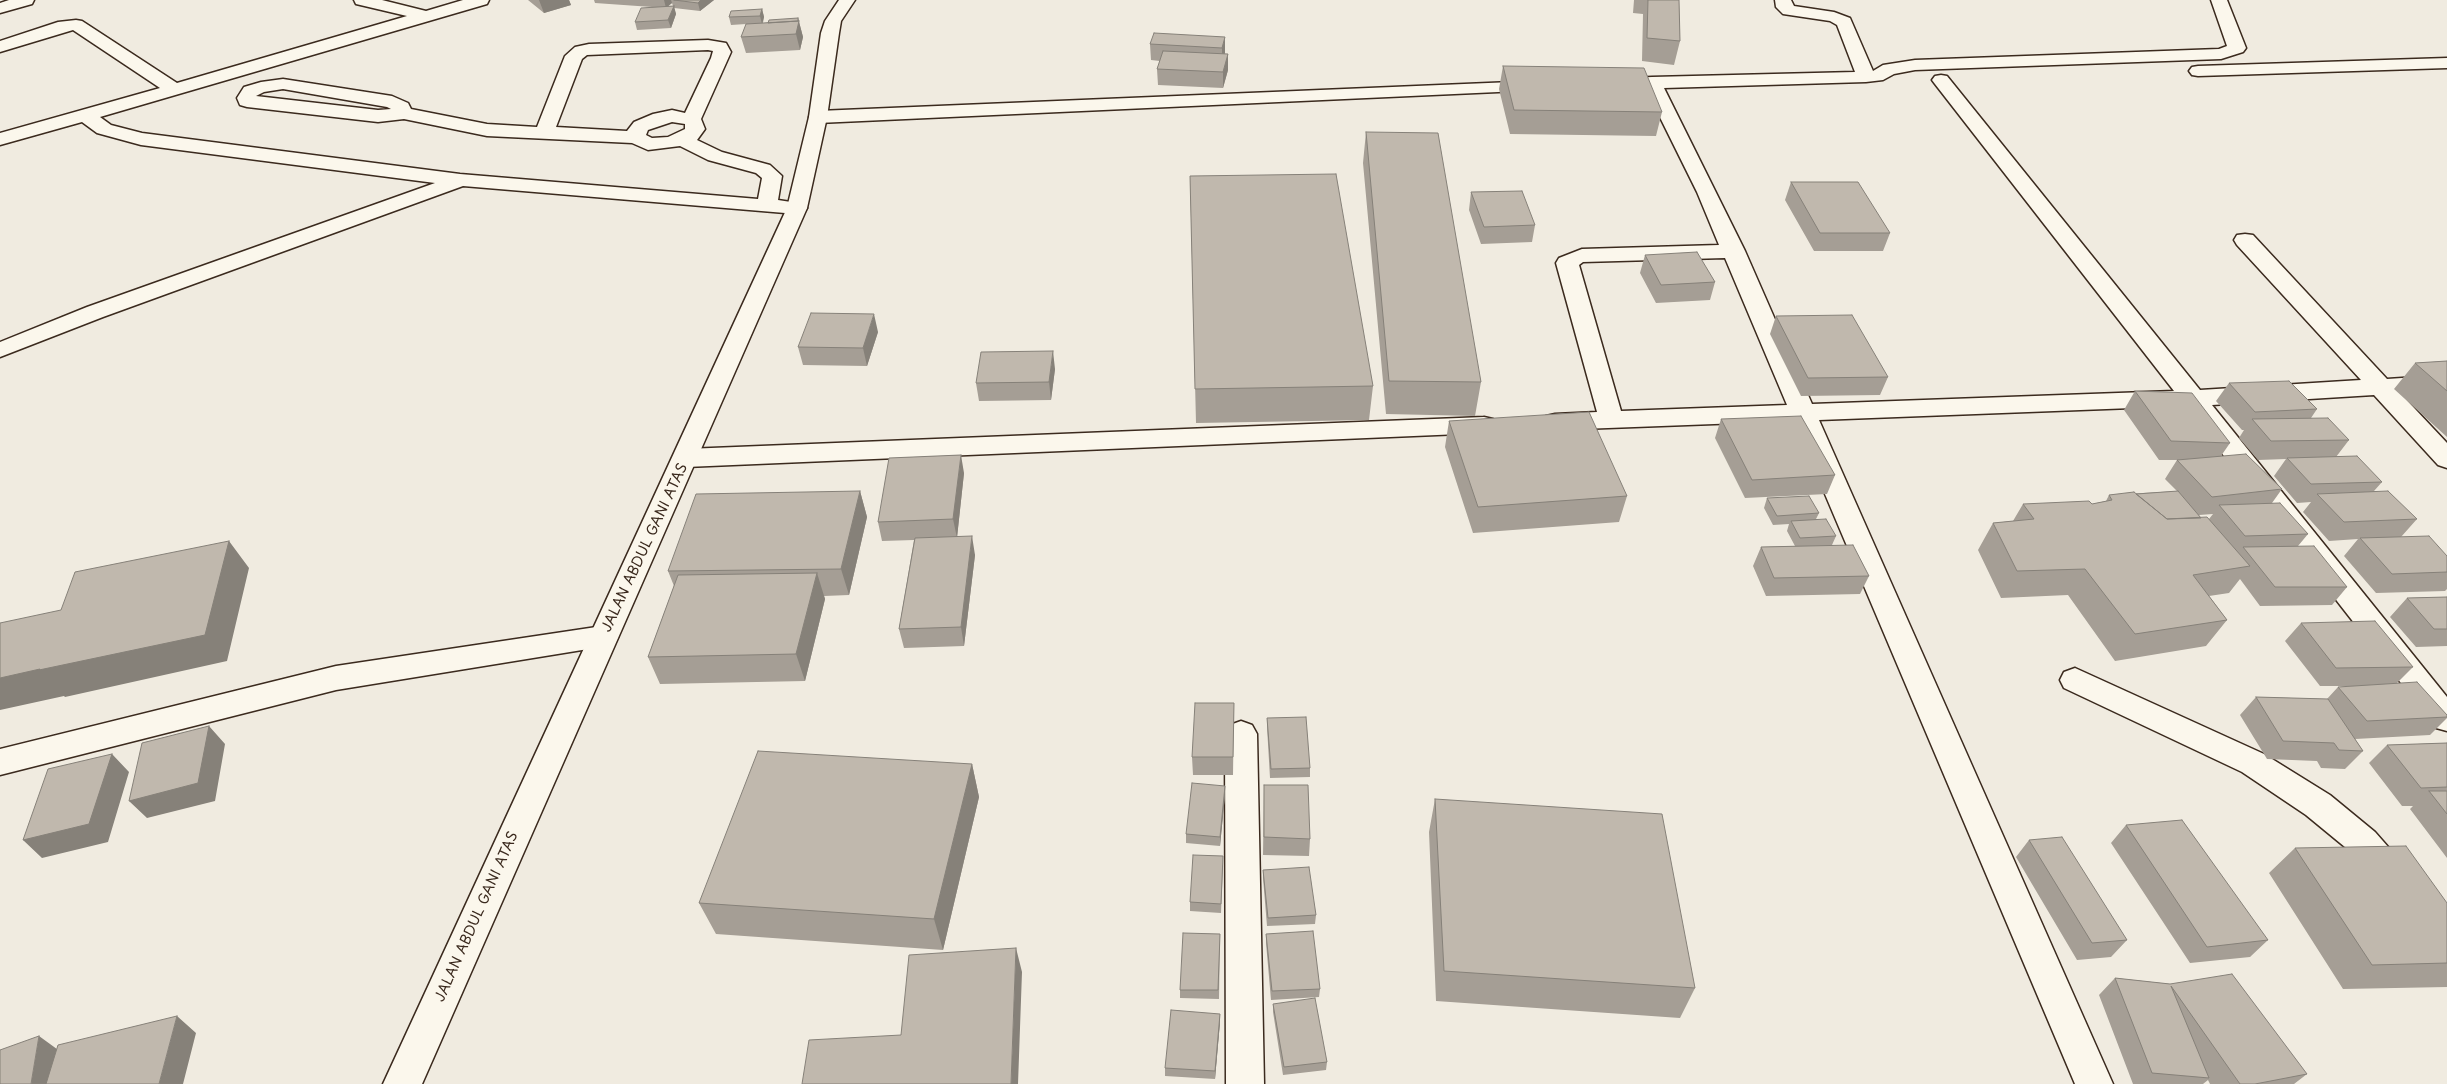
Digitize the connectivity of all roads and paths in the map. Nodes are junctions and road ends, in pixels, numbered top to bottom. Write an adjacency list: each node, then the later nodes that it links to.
1 (26, 0): 7 (street)
2 (362, 0): 8 (street)
3 (481, 0): 8 (street)
4 (847, 0): 19 (street, JALAN ABDUL GANI ATAS)
5 (1783, 0): 11 (street)
6 (2219, 0): 11 (street)
7 (0, 8)
8 (428, 16): 16 (street)
9 (0, 47): 16 (street)
10 (2445, 65): 12 (street)
11 (1871, 77): 12 (street); 13 (street)
12 (1941, 80): 33 (street)
13 (1652, 82): 14 (street); 29 (street)
14 (1595, 84)
15 (1556, 85): 19 (street)
16 (175, 90): 18 (street)
17 (404, 113): 17 (street); 21 (street)
18 (86, 116): 23 (street); 25 (street)
19 (818, 117): 27 (street, JALAN ABDUL GANI ATAS)
20 (691, 120): 21 (street); 22 (street); 24 (street)
21 (544, 134): 22 (street)
22 (636, 137): 24 (street)
23 (0, 139)
24 (682, 140): 26 (street)
25 (460, 180): 26 (street); 30 (street)
26 (768, 206): 27 (street)
27 (797, 208): 36 (street, JALAN ABDUL GANI ATAS)
28 (2245, 240): 32 (street)
29 (1734, 252): 34 (street); 35 (street)
30 (0, 350)
31 (2447, 382): 32 (street)
32 (2380, 386): 33 (street); 37 (street)
33 (2191, 398): 34 (street); 40 (street)
34 (1801, 411): 35 (street); 46 (street)
35 (1611, 419): 36 (street)
36 (686, 458): 38 (street, JALAN ABDUL GANI ATAS)
37 (2447, 459)
38 (603, 637): 42 (street); 44 (street, JALAN ABDUL GANI ATAS)
39 (2075, 680): 43 (street)
40 (2447, 719)
41 (1241, 734): 45 (street)
42 (0, 762)
43 (2411, 899)
44 (402, 1084)
45 (1245, 1084)
46 (2094, 1084)

